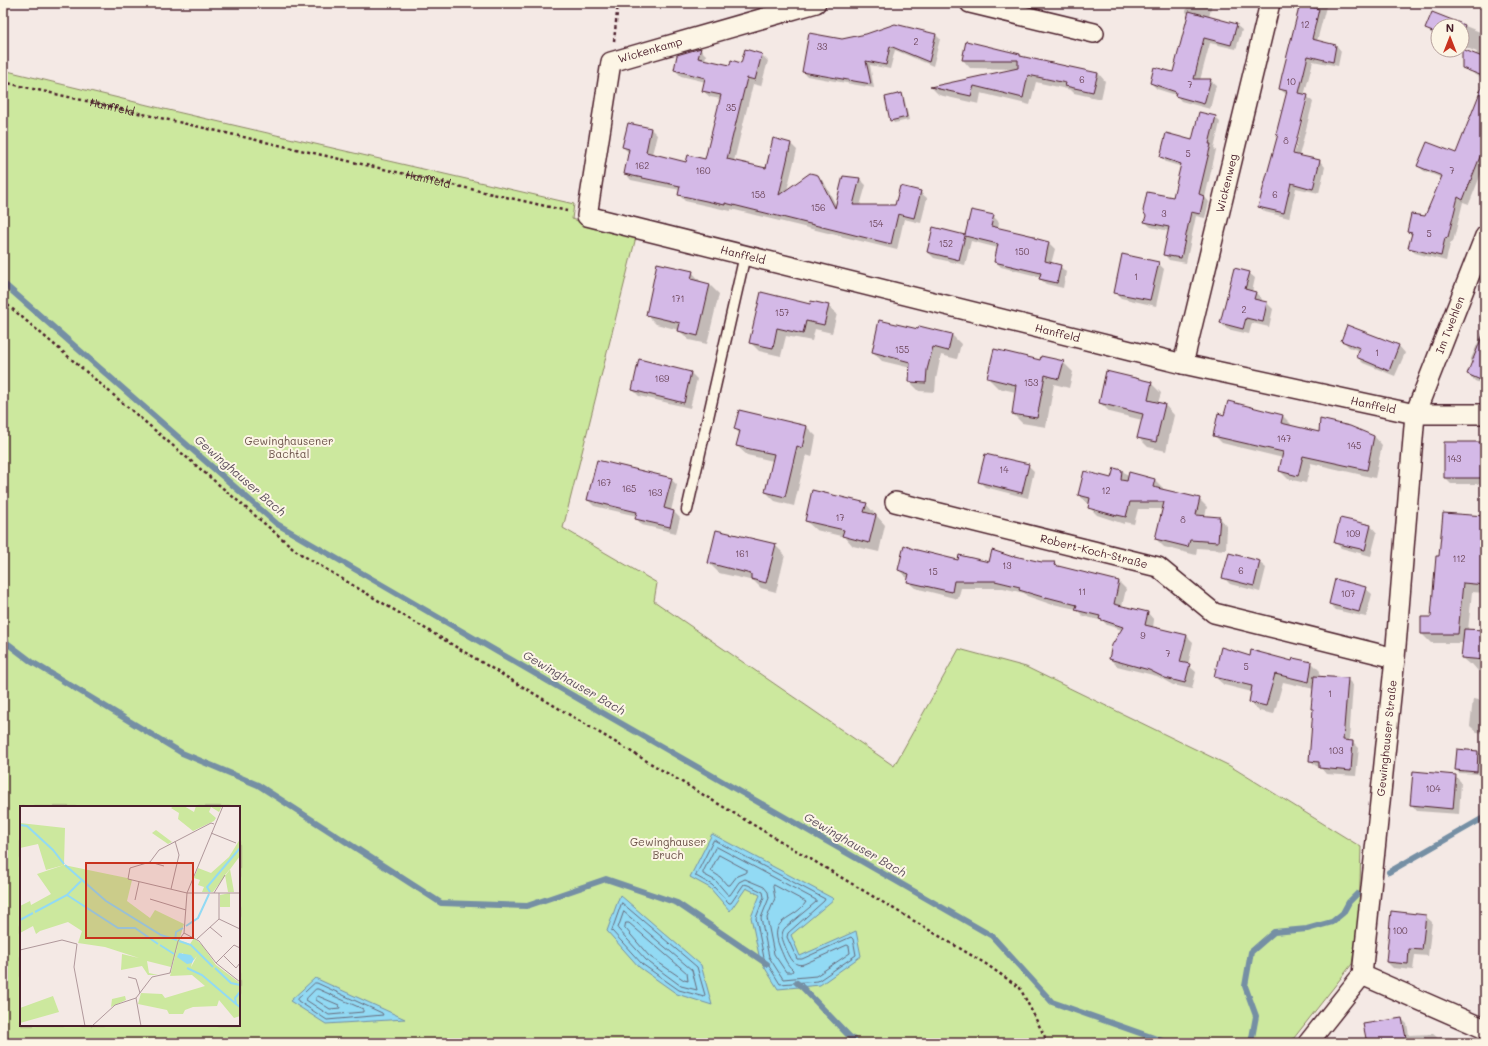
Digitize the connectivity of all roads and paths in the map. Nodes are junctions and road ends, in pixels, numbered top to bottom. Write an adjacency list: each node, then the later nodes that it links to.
1 (618, 3): 6 (path)
2 (816, 3): 6 (street, Wickenkamp)
3 (970, 3): 5 (street)
4 (1270, 3): 12 (street, Wickenweg)
5 (1094, 33)
6 (611, 62): 8 (street, Wickenkamp)
7 (3, 82): 8 (path, Hanffeld)
8 (587, 216): 10 (street, Hanffeld)
9 (1485, 236): 13 (street, Im Twehlen)
10 (745, 255): 12 (street, Hanffeld); 16 (lane)
11 (3, 301): 20 (path)
12 (1183, 364): 13 (street, Hanffeld)
13 (1415, 414): 14 (street, Hanffeld); 17 (street, Gewinghauser Straße)
14 (1485, 414)
15 (895, 502): 17 (street, Robert-Koch-Straße)
16 (687, 510)
17 (1395, 658): 18 (street, Gewinghauser Straße)
18 (1362, 975): 19 (street); 21 (street)
19 (1485, 1029)
20 (1048, 1043)
21 (1308, 1043)

